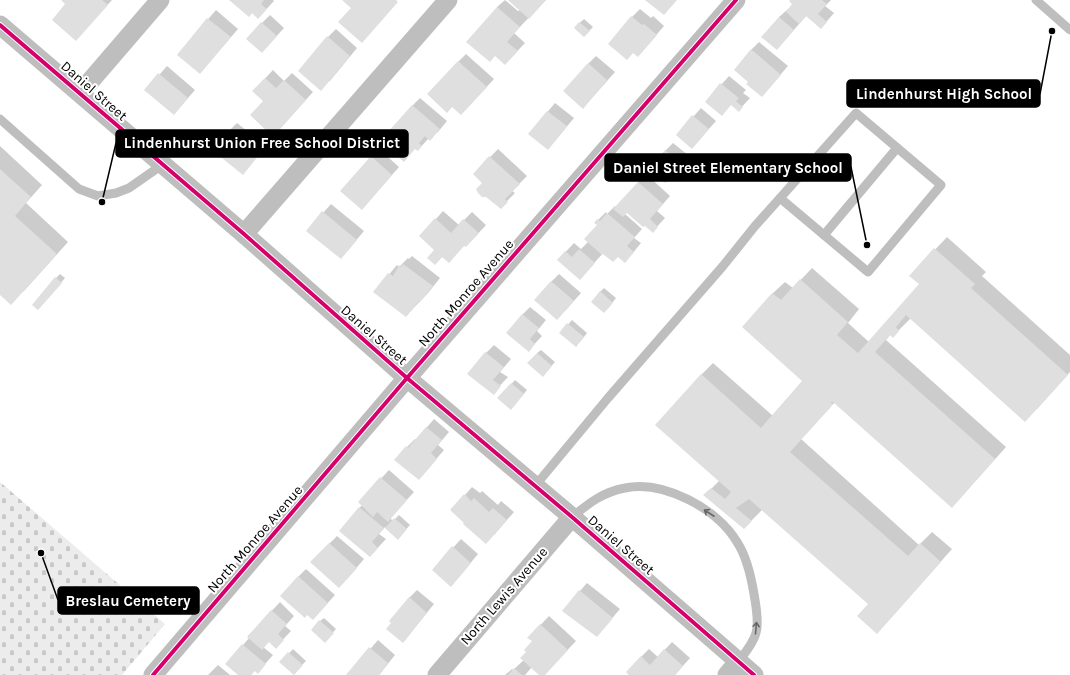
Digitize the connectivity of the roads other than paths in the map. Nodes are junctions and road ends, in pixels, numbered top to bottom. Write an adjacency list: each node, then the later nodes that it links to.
1 (160, 0): 7 (street)
2 (448, 0): 12 (street)
3 (736, 0): 14 (street, North Monroe Avenue)
4 (1036, 0): 6 (lane)
5 (0, 25): 7 (street, Daniel Street)
6 (1070, 30)
7 (80, 93): 10 (street, Daniel Street)
8 (0, 119): 10 (lane)
9 (897, 148): 11 (lane); 13 (lane); 13 (lane)
10 (162, 165): 12 (street, Daniel Street)
11 (780, 198): 13 (lane); 15 (lane)
12 (244, 234): 14 (street, Daniel Street)
13 (824, 235)
14 (407, 378): 15 (street, Daniel Street); 18 (street, North Monroe Avenue)
15 (535, 486): 16 (street, Daniel Street)
16 (572, 517): 17 (street, Daniel Street); 17 (lane, one-way to 16); 19 (street, North Lewis Avenue)
17 (733, 668): 20 (street, Daniel Street)
18 (153, 675)
19 (437, 675)
20 (754, 675)

